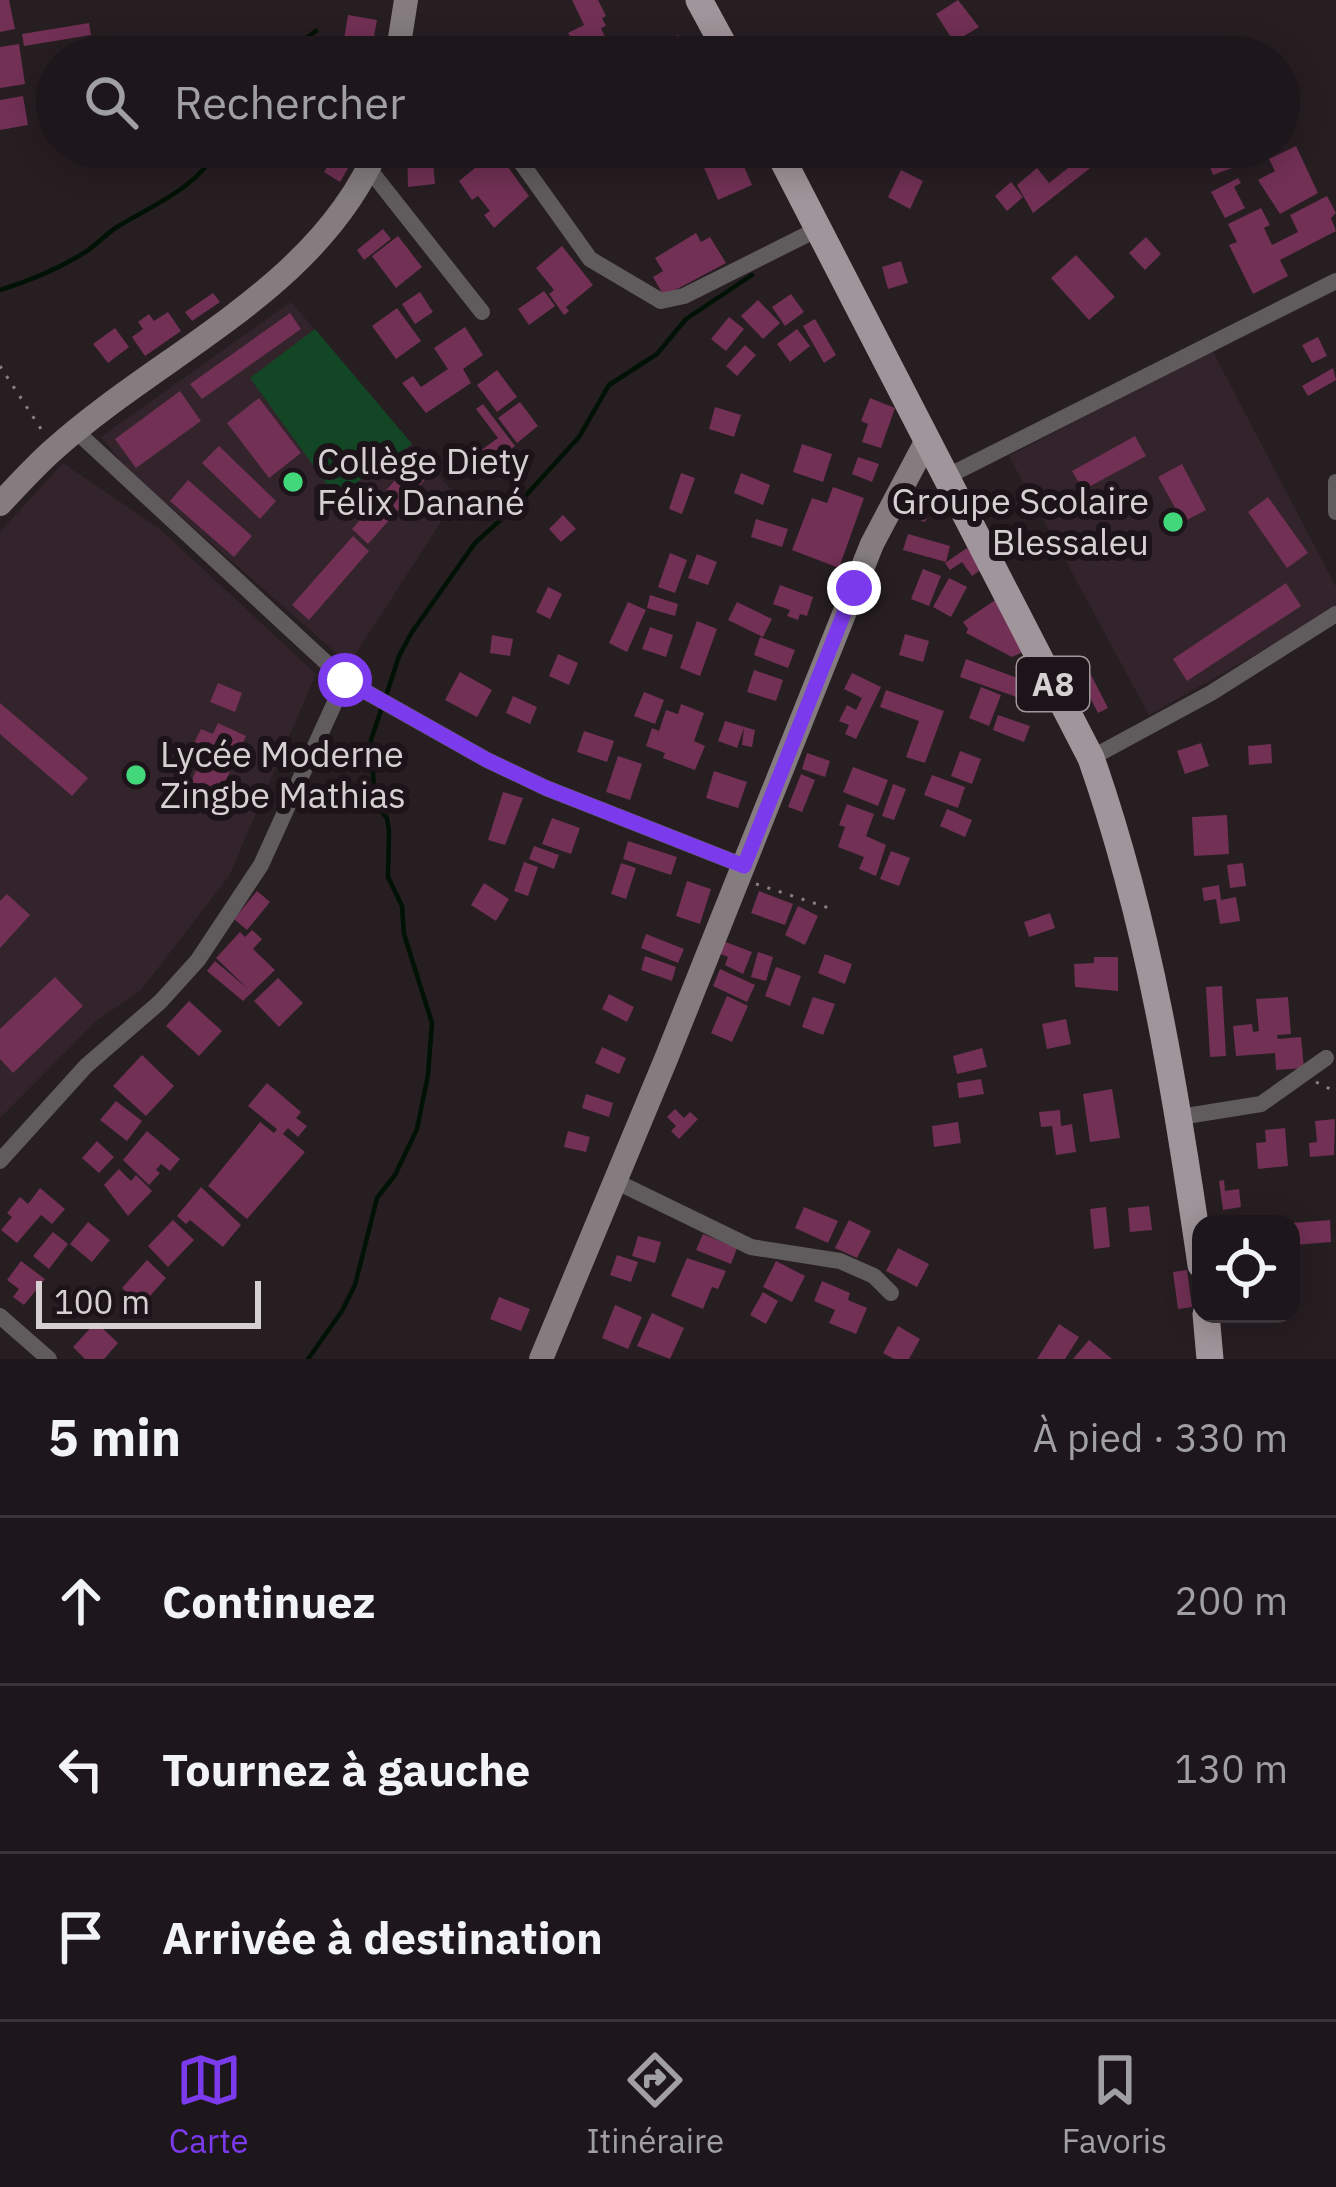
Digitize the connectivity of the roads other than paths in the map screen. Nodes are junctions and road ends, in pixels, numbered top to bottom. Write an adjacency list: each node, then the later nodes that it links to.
1 (406, 0): 3 (street)
2 (699, 0): 4 (main road)
3 (401, 36)
4 (719, 36)
5 (369, 168): 12 (street)
6 (381, 168): 11 (street)
7 (525, 168): 9 (street)
8 (787, 168): 9 (main road, A8)
9 (818, 229): 13 (main road, A8)
10 (1336, 281): 14 (street)
11 (482, 312)
12 (78, 433): 16 (street); 19 (street)
13 (927, 440): 14 (main road, A8); 21 (street)
14 (946, 478): 20 (main road, A8)
15 (1336, 482): 17 (street)
16 (0, 504)
17 (1336, 512)
18 (1336, 614): 20 (street)
19 (345, 680): 21 (street); 24 (street)
20 (1091, 758): 23 (main road, A8)
21 (742, 872): 25 (street)
22 (1326, 1058): 23 (street)
23 (1180, 1117): 26 (main road, A8)
24 (0, 1161)
25 (613, 1180): 27 (street); 31 (street)
26 (1194, 1215)
27 (890, 1293)
28 (0, 1316): 30 (street)
29 (1207, 1323): 32 (main road)
30 (49, 1359)
31 (541, 1359)
32 (1210, 1359)

